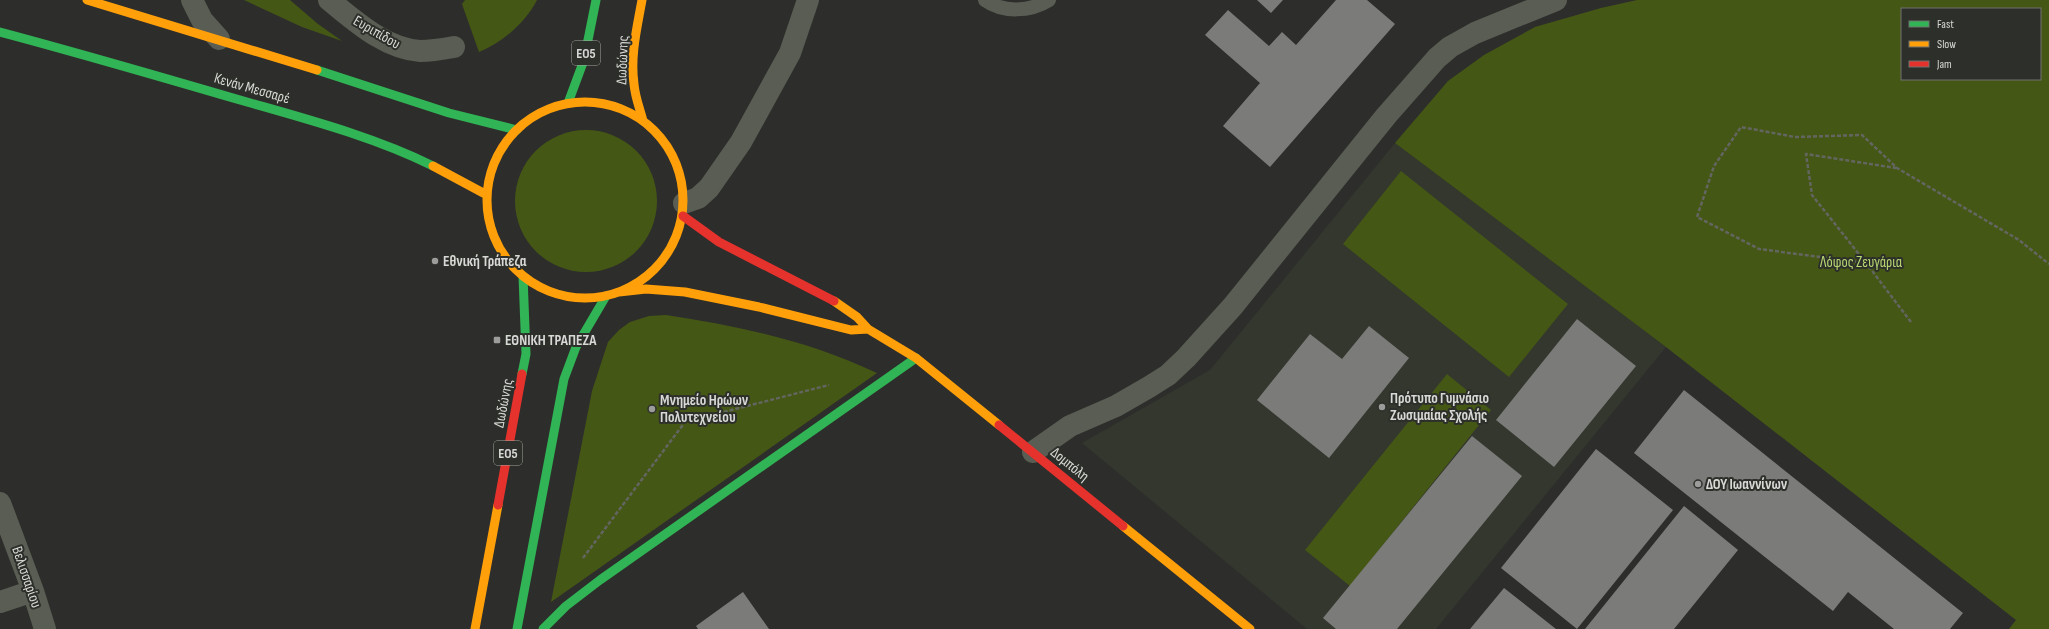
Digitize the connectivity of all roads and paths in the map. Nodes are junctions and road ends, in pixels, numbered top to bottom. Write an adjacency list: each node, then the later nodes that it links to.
1 (87, 0): 11 (main road)
2 (192, 0): 11 (street)
3 (329, 0): 12 (street, Ευριπίδου)
4 (596, 0): 13 (main road, ΕΟ5)
5 (642, 0): 14 (main road, Δωδώνης)
6 (808, 0): 18 (street)
7 (985, 0): 8 (lane)
8 (1049, 0)
9 (1556, 0): 28 (street)
10 (0, 32): 17 (main road, Κενάν Μεσσαρέ)
11 (219, 39): 15 (main road)
12 (454, 47)
13 (568, 104): 14 (main road, Δωδώνης); 15 (main road, Δωδώνης)
14 (643, 121): 18 (main road, Δωδώνης)
15 (517, 130): 17 (main road, Δωδώνης)
16 (1897, 168): 19 (path); 19 (path); 20 (path)
17 (487, 195): 21 (main road, Δωδώνης)
18 (683, 210): 22 (main road, Δωδώνης); 25 (main road, Δομπόλη)
19 (1866, 263): 24 (path)
20 (2049, 264)
21 (523, 276): 23 (main road, Δωδώνης); 34 (main road, Δωδώνης / ΕΟ5)
22 (619, 292): 23 (main road, Δωδώνης); 25 (main road)
23 (606, 296): 35 (main road)
24 (1911, 322)
25 (868, 329): 26 (main road, Δομπόλη)
26 (916, 358): 28 (main road, Δομπόλη); 36 (main road)
27 (831, 384): 30 (path)
28 (1033, 452): 37 (main road, Δομπόλη)
29 (0, 503): 31 (street, Βελισσαρίου)
30 (578, 565)
31 (33, 591): 32 (street); 33 (street, Βελισσαρίου)
32 (0, 602)
33 (45, 629)
34 (475, 629)
35 (517, 629)
36 (543, 629)
37 (1250, 629)

